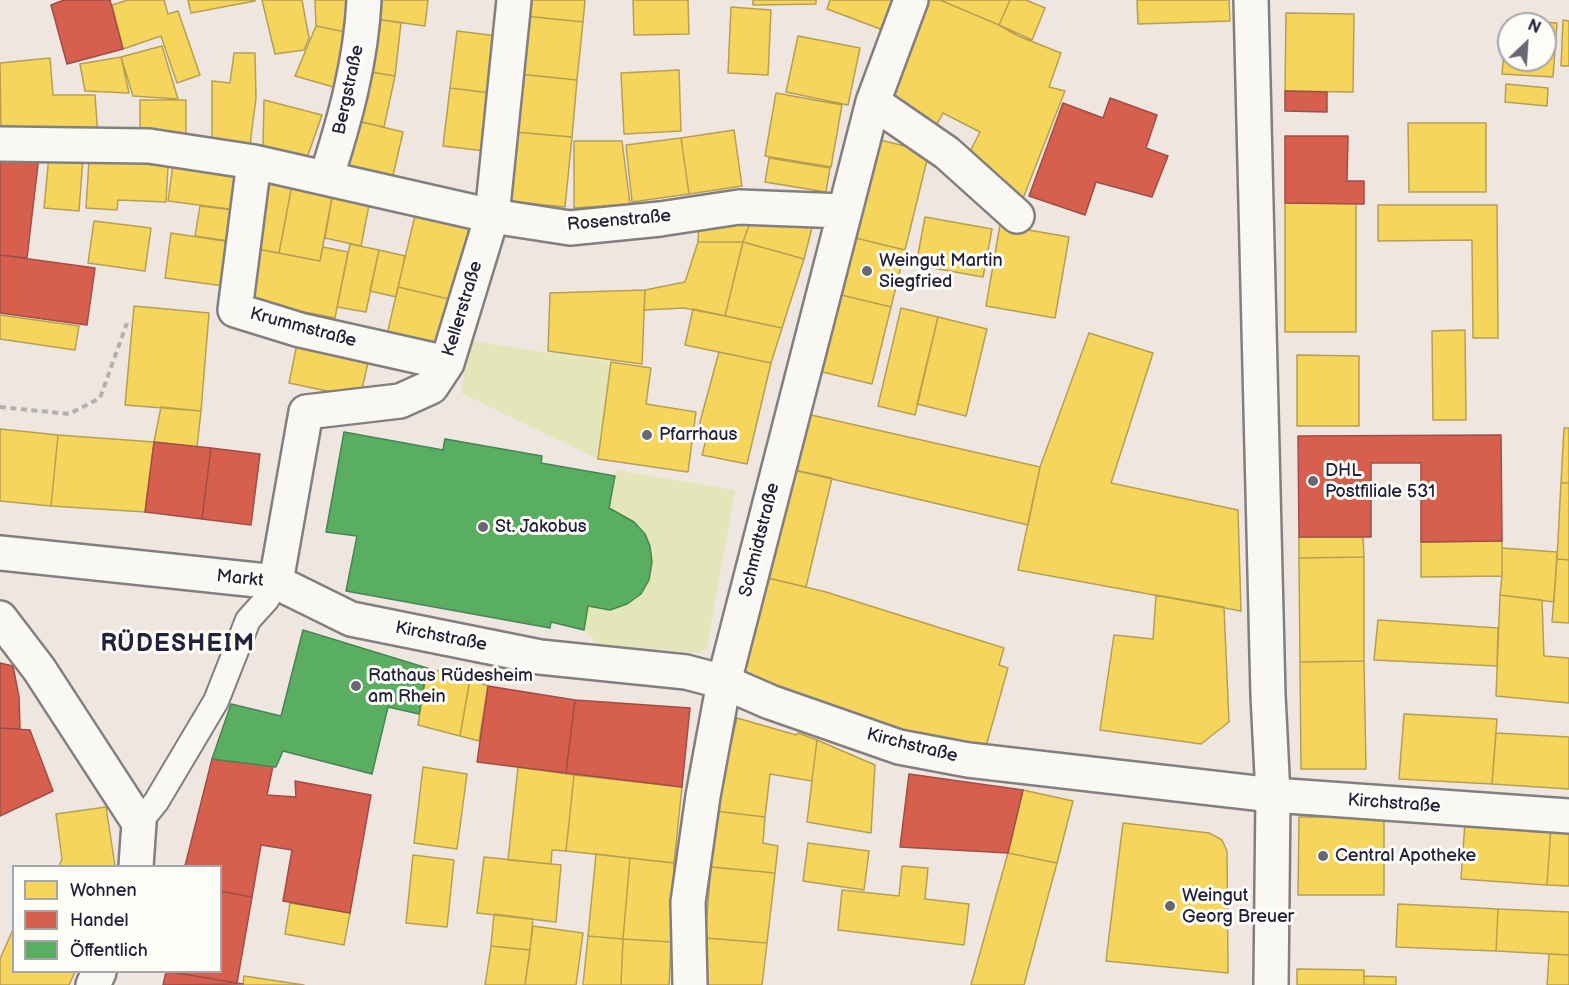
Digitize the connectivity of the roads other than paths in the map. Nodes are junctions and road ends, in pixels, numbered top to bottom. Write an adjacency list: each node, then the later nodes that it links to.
1 (364, 0): 8 (street, Bergstraße)
2 (514, 0): 10 (street, Kellerstraße)
3 (911, 0): 5 (street, Schmidtstraße)
4 (1251, 0): 17 (street)
5 (873, 102): 9 (street, Schmidtstraße); 11 (street)
6 (0, 144): 7 (street)
7 (254, 162): 8 (street); 12 (street, Krummstraße)
8 (326, 178): 10 (street, Rosenstraße)
9 (844, 211): 10 (street, Rosenstraße); 16 (street, Schmidtstraße)
10 (492, 216): 12 (street, Kellerstraße)
11 (1017, 216)
12 (447, 363): 14 (street, Kellerstraße)
13 (0, 553): 14 (street, Markt)
14 (276, 582): 16 (street, Kirchstraße); 19 (street, Markt)
15 (0, 618): 19 (street)
16 (724, 682): 17 (street, Kirchstraße); 21 (street, Schmidtstraße)
17 (1273, 795): 18 (street, Kirchstraße); 22 (street)
18 (1569, 816)
19 (139, 822): 20 (street)
20 (136, 865)
21 (690, 985)
22 (1270, 985)

